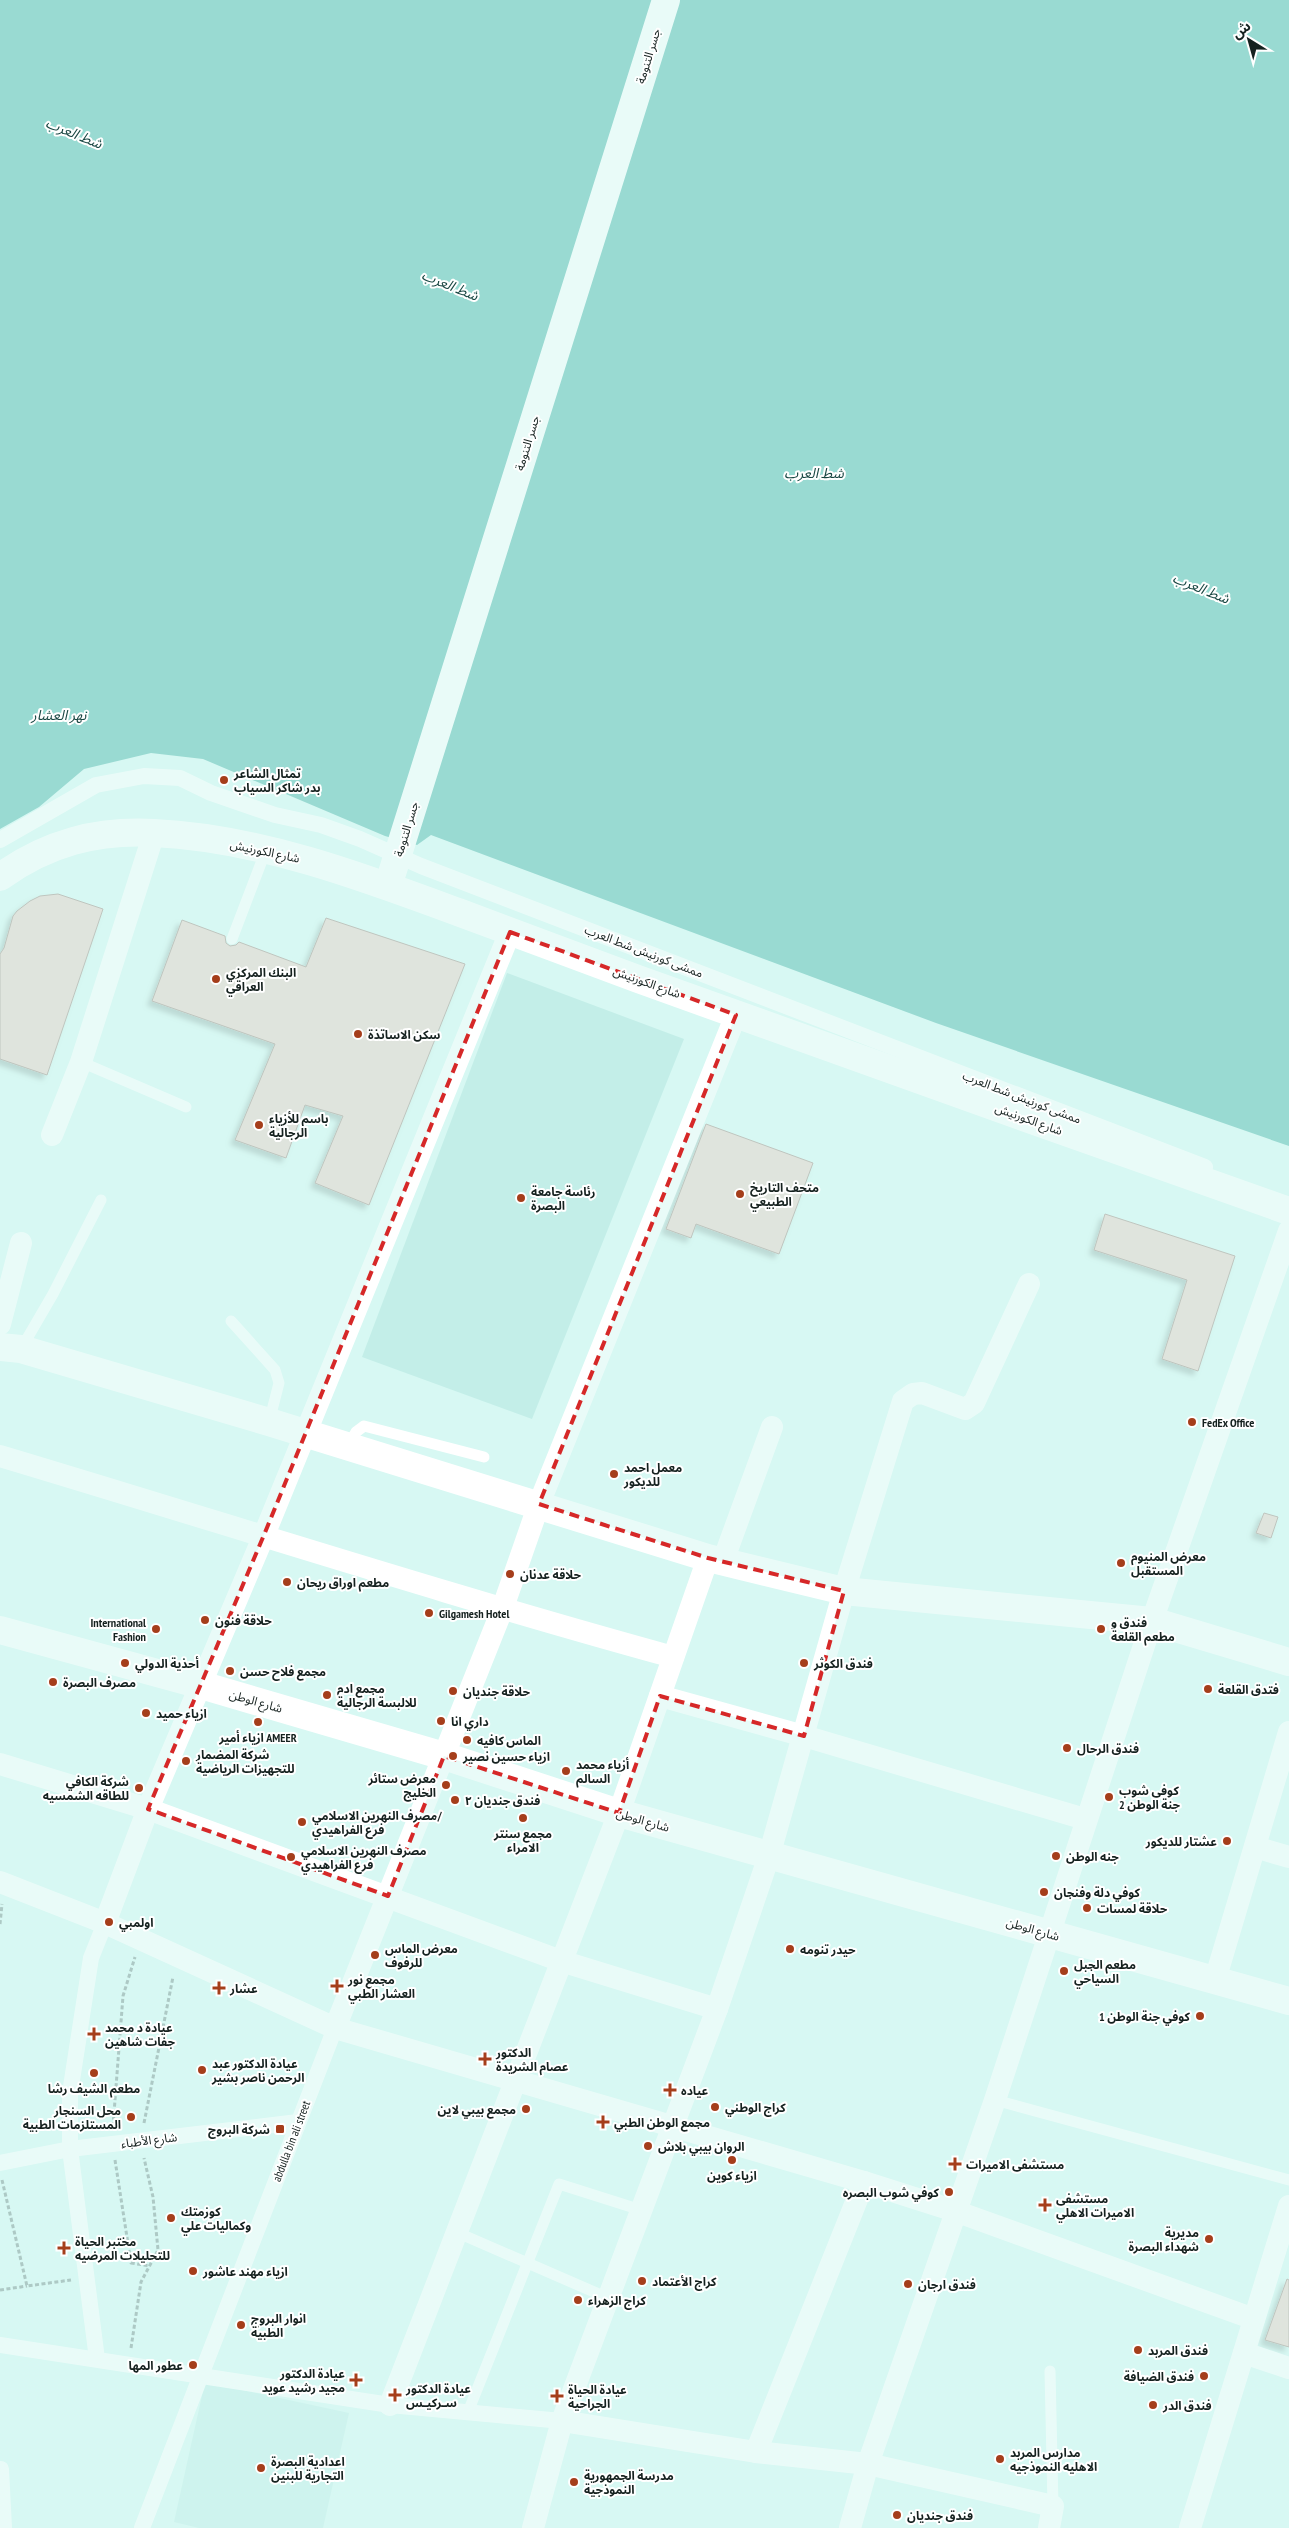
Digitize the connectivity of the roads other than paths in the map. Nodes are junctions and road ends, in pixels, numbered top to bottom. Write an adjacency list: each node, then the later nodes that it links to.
1 (666, 0): 6 (main road, جسر التنومة)
2 (154, 833): 4 (main road, شارع الكورنيش); 5 (main road, شارع الكورنيش); 10 (street)
3 (0, 840): 14 (street, ممشى كورنيش شط العرب)
4 (266, 850): 6 (main road, شارع الكورنيش); 8 (lane)
5 (0, 877)
6 (388, 886): 7 (main road, شارع الكورنيش)
7 (510, 932): 9 (main road, شارع الكورنيش); 24 (street)
8 (232, 939)
9 (736, 1015): 15 (main road, شارع الكورنيش); 28 (street, abdulla bin ali street)
10 (81, 1062): 11 (lane); 12 (street)
11 (186, 1107)
12 (52, 1135)
13 (101, 1200): 21 (lane)
14 (1289, 1200)
15 (1289, 1211)
16 (1289, 1231): 33 (street)
17 (22, 1243): 20 (street)
18 (1029, 1284): 31 (street)
19 (231, 1321): 22 (lane)
20 (0, 1324)
21 (10, 1348): 22 (main road)
22 (269, 1422): 24 (main road)
23 (772, 1427): 30 (street)
24 (305, 1432): 25 (main road); 29 (street)
25 (348, 1446): 27 (lane); 28 (main road)
26 (0, 1456): 29 (street)
27 (484, 1457)
28 (539, 1504): 30 (main road); 32 (street, abdulla bin ali street)
29 (264, 1535): 32 (street); 37 (street)
30 (716, 1559): 31 (main road); 35 (street)
31 (844, 1591): 33 (main road); 40 (street)
32 (502, 1610): 35 (street); 41 (street, abdulla bin ali street)
33 (1152, 1621): 36 (main road); 45 (street)
34 (0, 1630): 37 (main road, شارع الوطن)
35 (673, 1658): 38 (street)
36 (1289, 1662)
37 (201, 1685): 41 (main road, شارع الوطن); 43 (street)
38 (660, 1696): 40 (street); 44 (street)
39 (1289, 1732): 46 (street)
40 (804, 1736): 45 (street); 47 (street)
41 (444, 1756): 44 (main road, شارع الوطن); 50 (street, abdulla bin ali street)
42 (0, 1764): 43 (street)
43 (148, 1809): 50 (street); 51 (street)
44 (618, 1813): 47 (main road, شارع الوطن); 53 (street)
45 (1086, 1819): 52 (street)
46 (1255, 1847): 48 (street); 54 (street)
47 (769, 1856): 52 (main road, شارع الوطن); 56 (street)
48 (1289, 1857)
49 (0, 1882): 51 (street)
50 (388, 1896): 53 (street); 57 (street, abdulla bin ali street)
51 (105, 1923): 57 (street); 62 (street)
52 (1050, 1934): 54 (main road, شارع الوطن); 59 (street)
53 (561, 1961): 56 (street); 58 (street)
54 (1215, 1980): 55 (main road, شارع الوطن)
55 (1289, 2001)
56 (718, 2009): 61 (street)
57 (335, 2028): 58 (street); 60 (street, abdulla bin ali street)
58 (513, 2082): 61 (street); 69 (street)
59 (995, 2100): 64 (lane); 68 (street)
60 (298, 2122): 62 (street, شارع الأطباء); 78 (street, abdulla bin ali street)
61 (673, 2127): 65 (street); 67 (street)
62 (70, 2149): 63 (street, شارع الأطباء); 75 (street)
63 (0, 2163)
64 (1289, 2180)
65 (864, 2182): 68 (street); 82 (street)
66 (1289, 2206): 72 (street)
67 (641, 2210): 70 (lane); 71 (street)
68 (955, 2211): 72 (street); 83 (street)
69 (456, 2232): 70 (lane); 79 (street)
70 (527, 2263): 71 (lane); 80 (lane)
71 (608, 2298): 81 (street)
72 (1254, 2319): 74 (street)
73 (0, 2344): 75 (street)
74 (1244, 2353): 76 (street); 91 (street)
75 (97, 2359): 78 (street)
76 (1289, 2368)
77 (1050, 2372): 85 (lane)
78 (203, 2375): 79 (street); 87 (street, abdulla bin ali street)
79 (390, 2405): 80 (street)
80 (468, 2412): 81 (street)
81 (562, 2420): 82 (street); 88 (street)
82 (756, 2452): 83 (street)
83 (868, 2464): 85 (street); 89 (street)
84 (1, 2468): 86 (street)
85 (1052, 2506): 90 (street)
86 (4, 2528)
87 (142, 2528)
88 (533, 2528)
89 (850, 2528)
90 (1049, 2528)
91 (1190, 2528)

